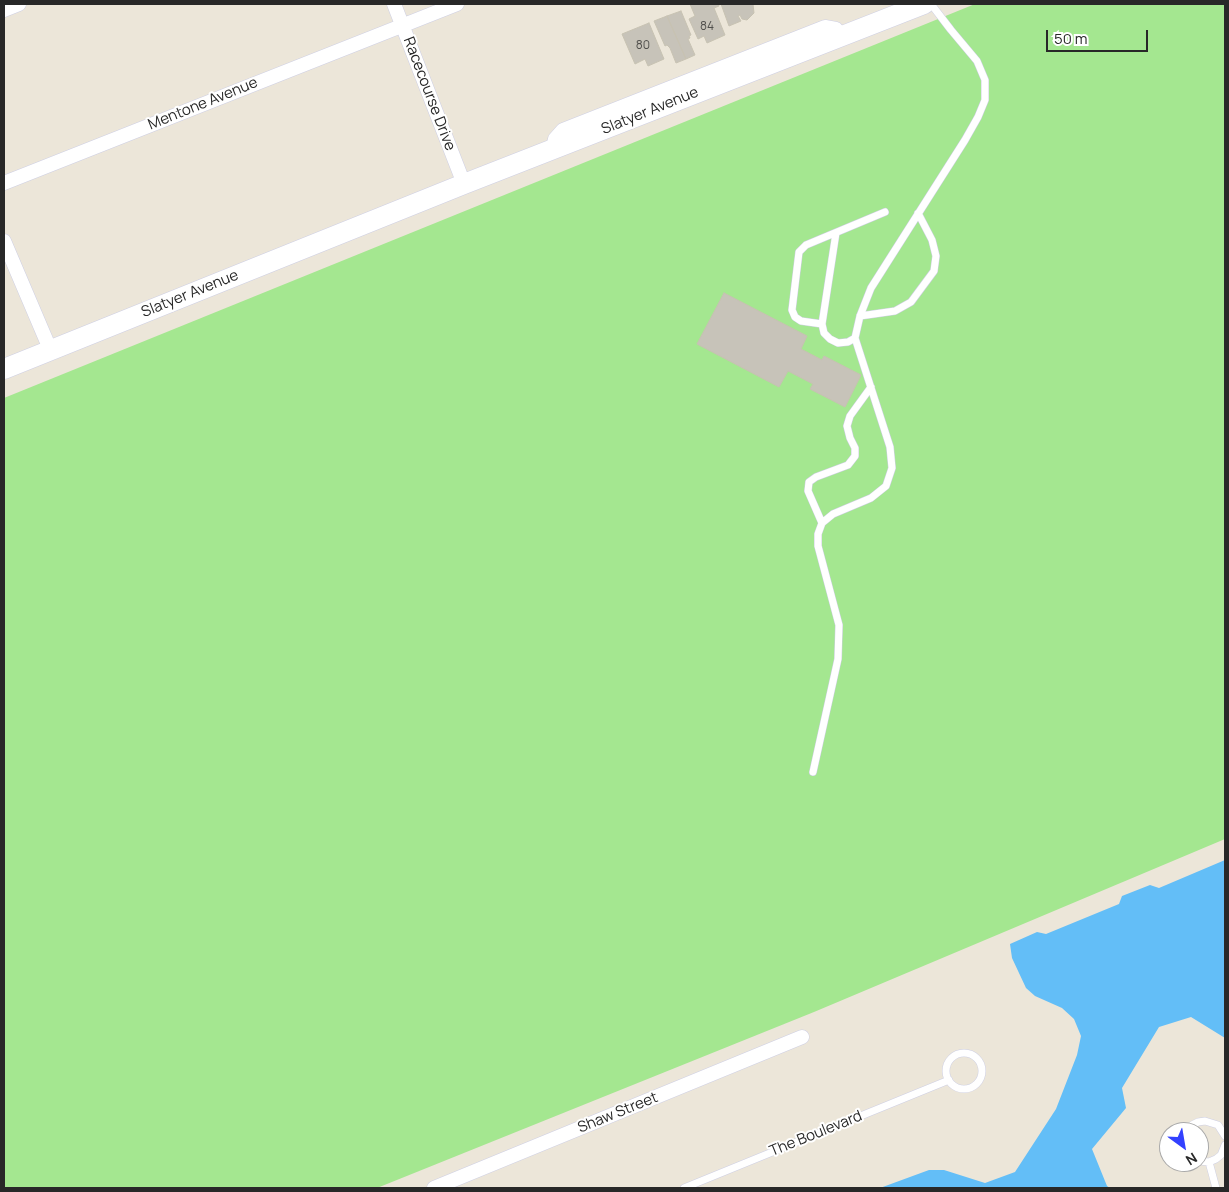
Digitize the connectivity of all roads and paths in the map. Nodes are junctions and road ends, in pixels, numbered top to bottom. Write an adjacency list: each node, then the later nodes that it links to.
1 (19, 4): 6 (street)
2 (394, 4): 7 (street, Racecourse Drive)
3 (457, 4): 7 (street, Mentone Avenue)
4 (924, 4): 9 (main road, Slatyer Avenue)
5 (931, 4): 11 (lane)
6 (4, 10)
7 (402, 25): 8 (street, Mentone Avenue); 9 (street, Racecourse Drive)
8 (4, 183)
9 (464, 184): 12 (main road, Slatyer Avenue)
10 (885, 212): 13 (lane)
11 (918, 213): 15 (lane); 15 (lane)
12 (377, 219): 18 (street, Slatyer Avenue); 20 (main road, Slatyer Avenue)
13 (836, 233): 16 (lane); 16 (lane)
14 (4, 241): 18 (street)
15 (860, 316): 17 (lane)
16 (822, 324): 17 (lane)
17 (855, 338): 21 (lane)
18 (47, 342): 19 (street, Slatyer Avenue)
19 (4, 359)
20 (4, 369)
21 (870, 388): 22 (lane); 22 (lane)
22 (822, 523): 23 (lane)
23 (813, 772)
24 (802, 1037): 31 (street, Shaw Street)
25 (949, 1080): 25 (lane); 32 (lane, The Boulevard)
26 (1209, 1122): 27 (lane)
27 (1225, 1136)
28 (1225, 1145): 29 (lane)
29 (1209, 1162): 30 (lane)
30 (1215, 1187)
31 (434, 1188)
32 (684, 1188)

